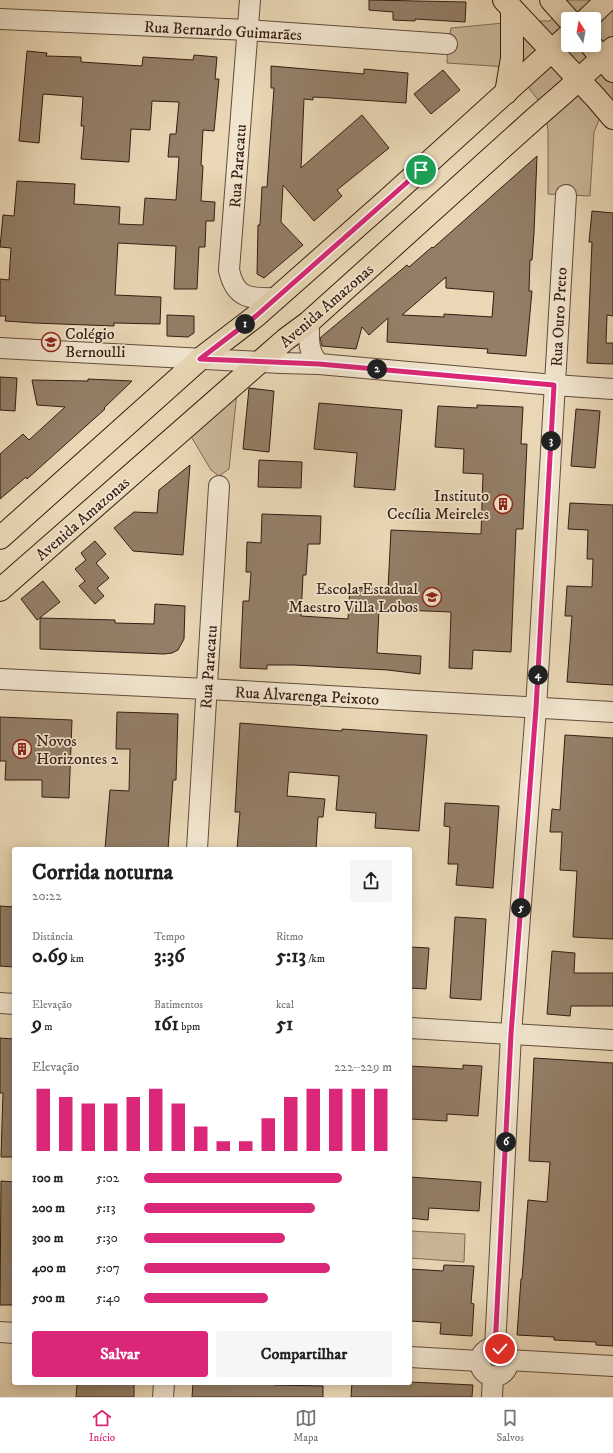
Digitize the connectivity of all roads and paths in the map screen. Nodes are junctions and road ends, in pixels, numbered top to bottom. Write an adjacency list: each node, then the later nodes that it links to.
1 (250, 0): 8 (street, Rua Paracatu)
2 (551, 0): 5 (main road)
3 (607, 0): 6 (main road)
4 (508, 4): 11 (main road); 14 (main road)
5 (562, 12)
6 (594, 12)
7 (0, 19): 8 (street, Rua Bernardo Guimarães)
8 (248, 30): 10 (street, Rua Bernardo Guimarães); 17 (street, Rua Paracatu)
9 (561, 43): 11 (main road)
10 (447, 44)
11 (551, 52): 13 (main road); 14 (main road)
12 (605, 56): 13 (main road, Avenida Amazonas)
13 (579, 80): 15 (main road); 18 (main road, Avenida Amazonas)
14 (506, 93): 17 (main road)
15 (613, 118)
16 (566, 195): 23 (street, Rua Ouro Preto)
17 (275, 298): 20 (main road)
18 (309, 322): 21 (main road, Avenida Amazonas); 22 (street)
19 (0, 348): 20 (street)
20 (200, 359): 21 (street); 26 (main road)
21 (261, 362): 22 (street); 27 (main road, Avenida Amazonas)
22 (319, 364): 23 (street)
23 (554, 385): 24 (street); 30 (street, Rua Ouro Preto)
24 (613, 389)
25 (219, 486): 29 (street, Rua Paracatu)
26 (0, 538)
27 (0, 590)
28 (0, 679): 29 (street, Rua Alvarenga Peixoto)
29 (206, 689): 30 (street, Rua Alvarenga Peixoto); 32 (street, Rua Paracatu)
30 (536, 708): 31 (street, Rua Alvarenga Peixoto); 36 (street, Rua Ouro Preto)
31 (613, 712)
32 (197, 847)
33 (0, 1003): 34 (street)
34 (12, 1004)
35 (412, 1028): 36 (street)
36 (511, 1034): 37 (street); 40 (street, Rua Ouro Preto)
37 (613, 1040)
38 (0, 1332): 39 (street)
39 (12, 1333)
40 (502, 1354): 42 (street); 43 (street); 44 (street)
41 (412, 1357): 42 (street)
42 (480, 1361): 44 (street)
43 (613, 1366)
44 (493, 1376): 47 (street)
45 (164, 1385): 46 (street)
46 (163, 1397)
47 (492, 1397)

